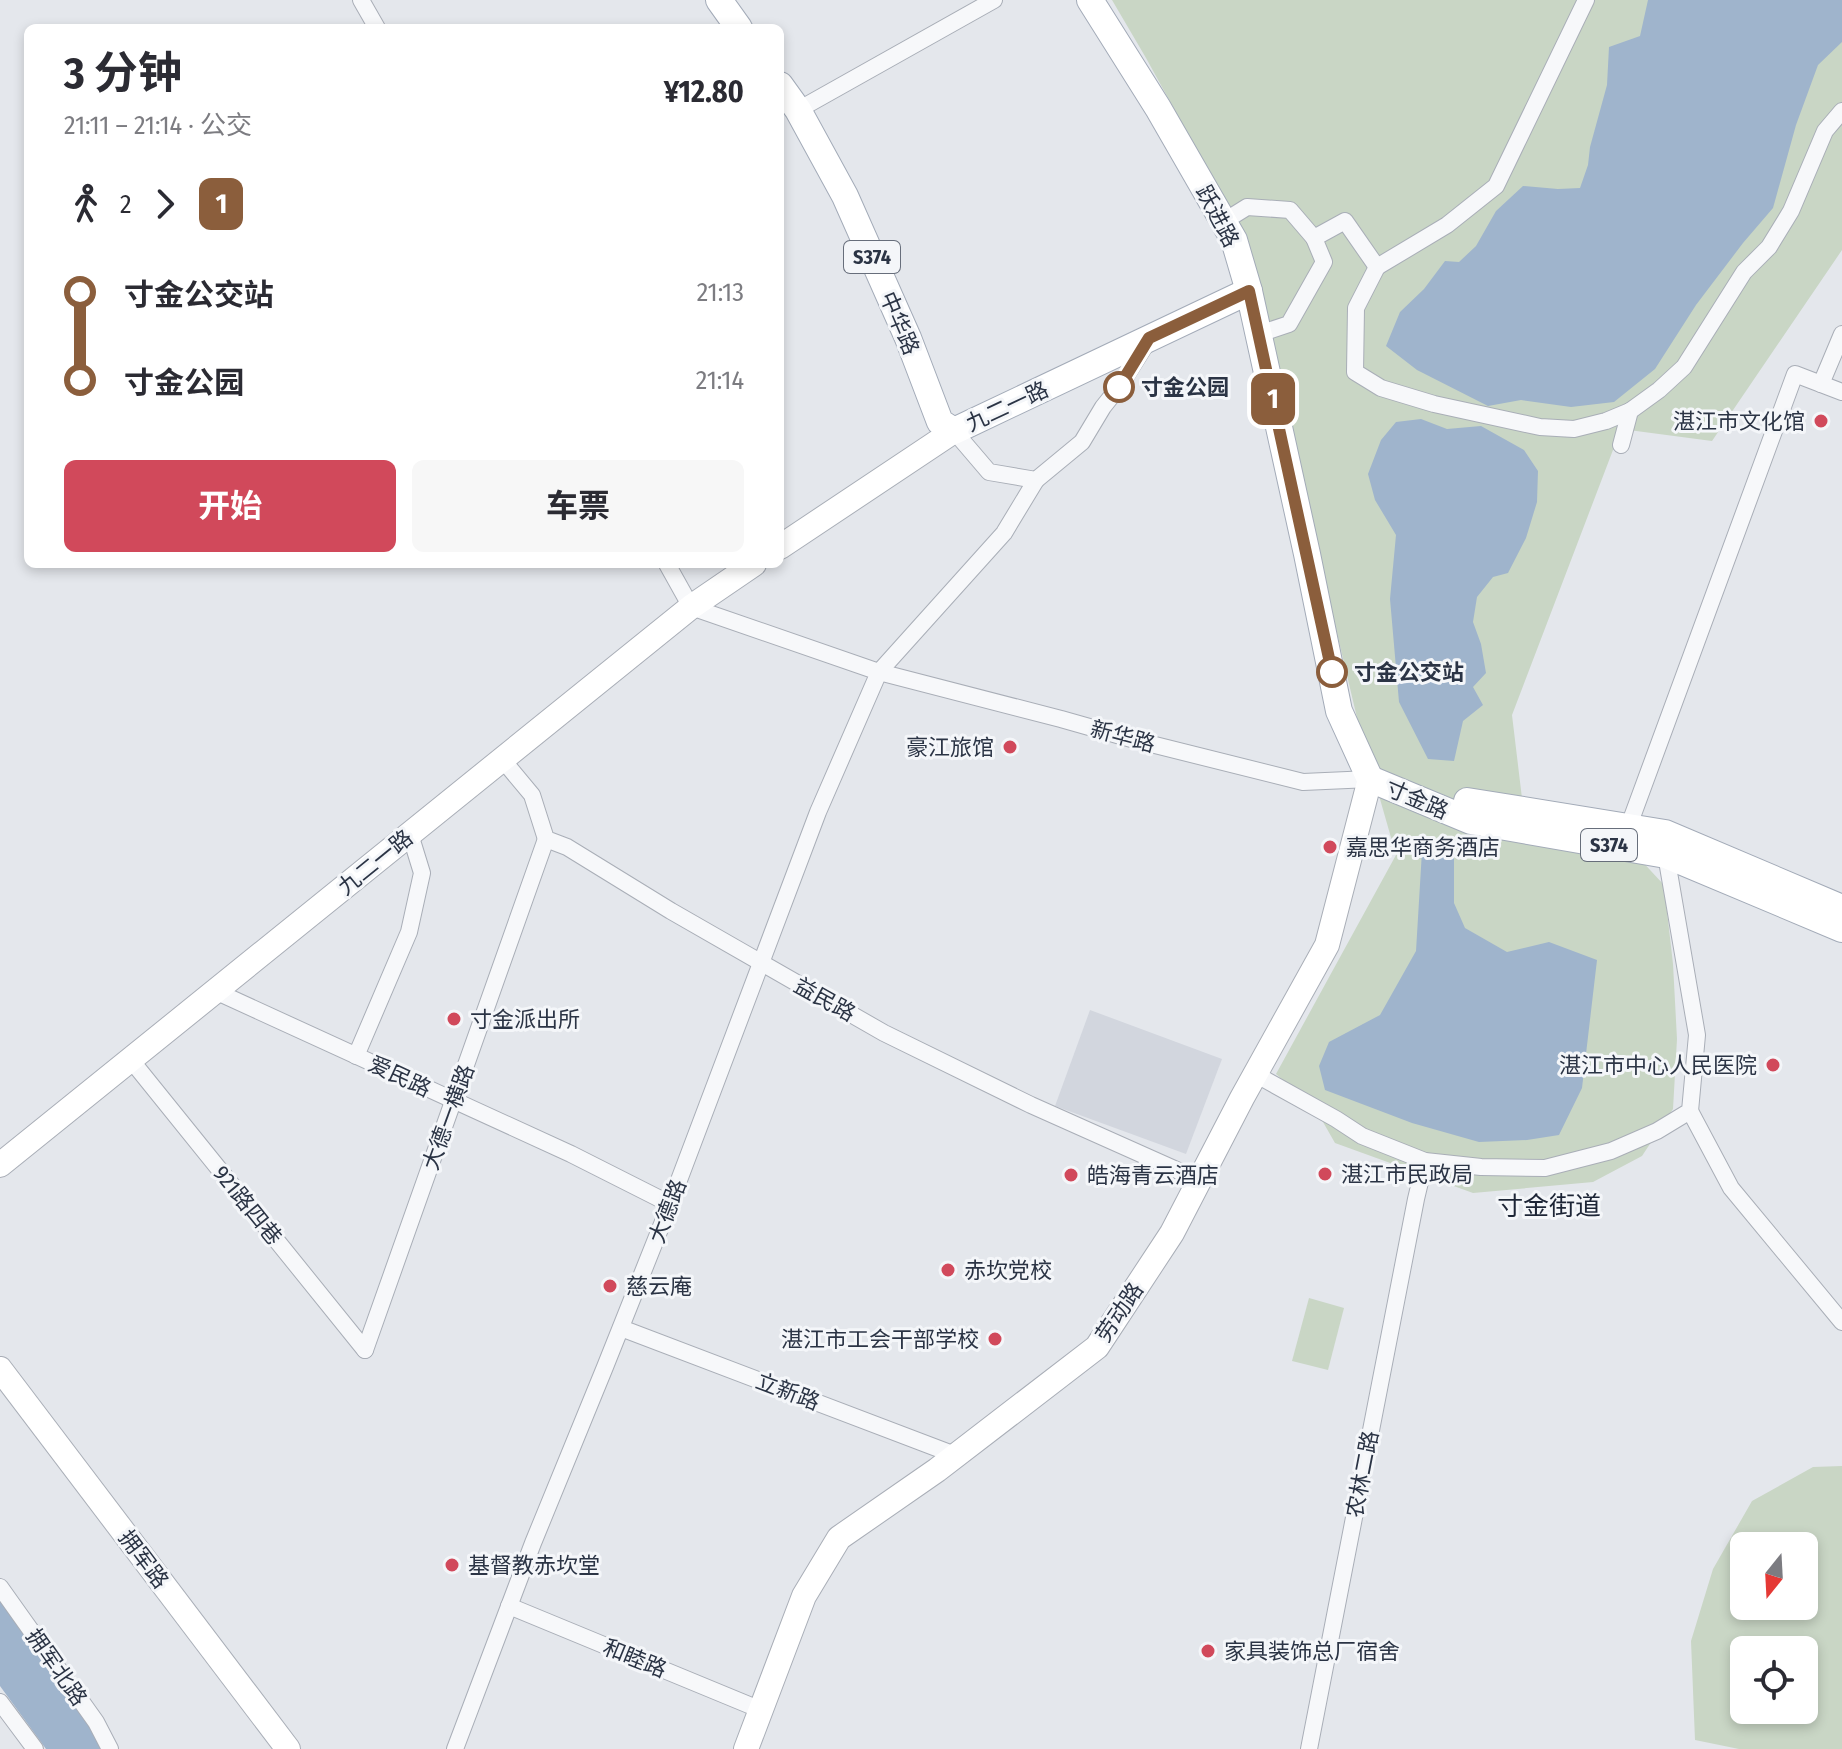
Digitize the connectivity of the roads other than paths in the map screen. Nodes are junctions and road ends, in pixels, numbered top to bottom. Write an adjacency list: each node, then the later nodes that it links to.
1 (361, 0): 6 (street)
2 (719, 0): 7 (main road)
3 (994, 0): 9 (street)
4 (1090, 0): 11 (main road, 跃进路)
5 (1586, 0): 13 (street)
6 (375, 24)
7 (736, 24)
8 (784, 91): 9 (main road, 中华路 / S374)
9 (798, 110): 21 (main road, 中华路 / S374)
10 (1842, 111): 20 (street)
11 (1223, 222): 12 (street); 14 (main road, 跃进路)
12 (1314, 238): 13 (street); 15 (street)
13 (1377, 267): 20 (street)
14 (1249, 291): 15 (main road, 跃进路); 17 (main road, 九二一路)
15 (1259, 334): 30 (main road, 跃进路)
16 (1842, 334): 18 (street)
17 (1149, 338): 21 (main road, 九二一路); 23 (street, 大德路)
18 (1821, 384): 19 (street); 31 (street)
19 (1842, 392)
20 (1630, 411): 22 (street)
21 (954, 431): 23 (street); 24 (street, 九二一路)
22 (1621, 445)
23 (1036, 480): 28 (street, 大德路)
24 (784, 544)
25 (669, 568): 27 (street)
26 (748, 568): 27 (street, 九二一路)
27 (691, 607): 28 (street, 新华路); 29 (street, 九二一路)
28 (879, 672): 30 (street, 新华路); 37 (street, 大德路)
29 (502, 759): 32 (street, 九二一路); 33 (street)
30 (1370, 779): 31 (main road, 寸金路 / S374); 34 (main road, 寸金路 / S374); 41 (street, 劳动路)
31 (1628, 828): 35 (main road, 寸金路 / S374)
32 (410, 834): 38 (street, 九二一路); 39 (street)
33 (546, 839): 37 (street, 益民路); 42 (street, 大德一横路)
34 (1666, 855): 36 (main road, 寸金路 / S374); 43 (street)
35 (1842, 908)
36 (1842, 929)
37 (760, 963): 46 (street, 益民路); 47 (street, 大德路)
38 (215, 991): 39 (street, 爱民路); 40 (street, 九二一路)
39 (356, 1056): 42 (street, 爱民路)
40 (131, 1060): 45 (street, 九二一路); 50 (street, 921路四巷)
41 (1255, 1074): 44 (street); 46 (street, 劳动路)
42 (454, 1101): 47 (street, 爱民路); 50 (street, 大德一横路)
43 (1690, 1111): 44 (street); 48 (street)
44 (1425, 1161): 62 (street, 农林二路)
45 (0, 1165)
46 (1199, 1180): 52 (street, 劳动路)
47 (670, 1204): 49 (street, 大德路)
48 (1842, 1322)
49 (621, 1328): 52 (street, 立新路); 54 (street, 大德路)
50 (365, 1350)
51 (0, 1369): 59 (street, 拥军路)
52 (955, 1455): 56 (street, 劳动路)
53 (0, 1587): 58 (street, 拥军北路)
54 (509, 1606): 56 (street, 和睦路); 60 (street, 大德路)
55 (0, 1702): 57 (street)
56 (761, 1710): 61 (street, 劳动路)
57 (35, 1749)
58 (110, 1749)
59 (288, 1749)
60 (455, 1749)
61 (746, 1749)
62 (1309, 1749)

